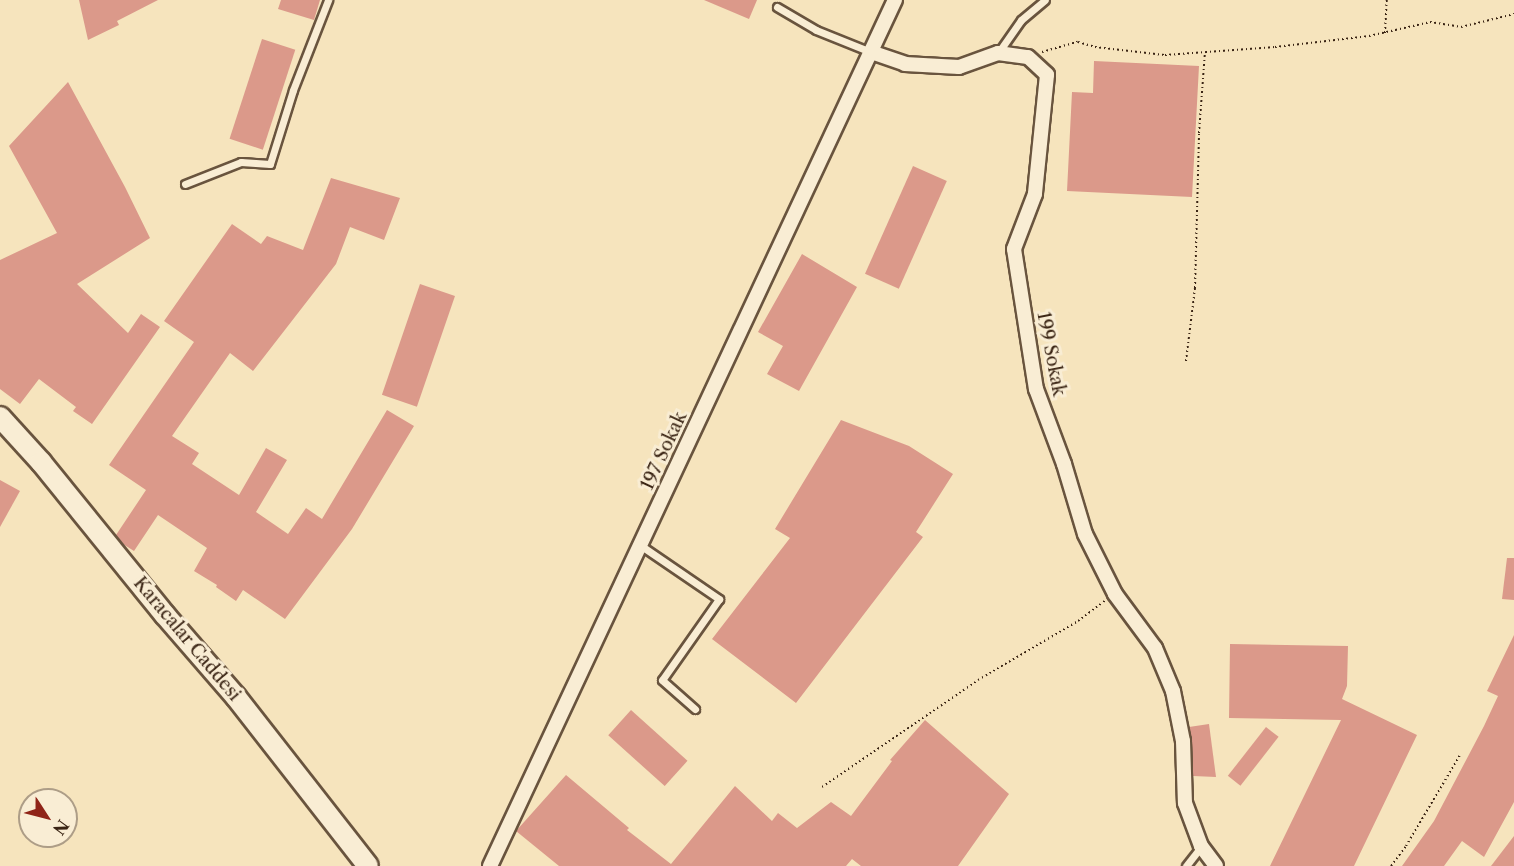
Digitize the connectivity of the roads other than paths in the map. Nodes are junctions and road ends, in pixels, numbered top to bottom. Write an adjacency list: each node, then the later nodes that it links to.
1 (328, 0): 7 (lane)
2 (895, 0): 5 (street, 197 Sokak)
3 (1045, 0): 6 (lane)
4 (777, 7): 5 (lane)
5 (871, 52): 6 (street); 9 (street, 197 Sokak)
6 (998, 53): 11 (street, 199 Sokak)
7 (185, 184)
8 (0, 417): 12 (street, Karacalar Caddesi)
9 (640, 545): 10 (lane); 13 (street, 197 Sokak)
10 (695, 709)
11 (1201, 846): 14 (lane); 15 (street, 199 Sokak)
12 (368, 866)
13 (490, 866)
14 (1186, 866)
15 (1216, 866)

